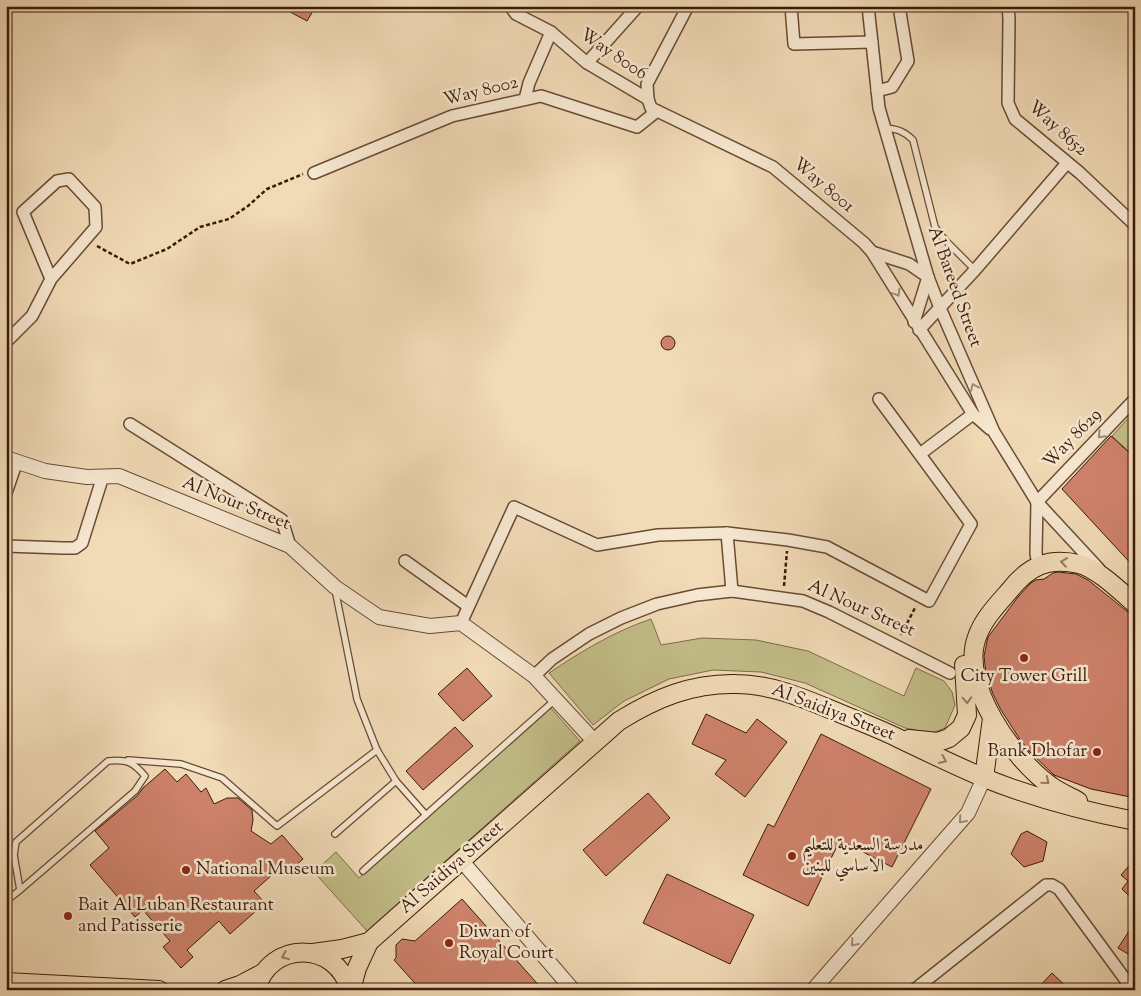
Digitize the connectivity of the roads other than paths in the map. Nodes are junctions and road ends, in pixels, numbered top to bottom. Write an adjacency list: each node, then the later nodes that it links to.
1 (510, 6): 8 (street, Way 8006)
2 (638, 6): 10 (street)
3 (688, 6): 13 (street)
4 (791, 6): 9 (street)
5 (868, 6): 9 (street, Al Bareed Street)
6 (899, 6): 11 (street)
7 (1008, 6): 16 (street, Way 8652)
8 (551, 32): 10 (street, Way 8006); 12 (street)
9 (872, 42): 11 (street, Al Bareed Street)
10 (587, 63): 13 (street, Way 8006)
11 (877, 91): 15 (street, Al Bareed Street)
12 (525, 99): 14 (street, Way 8002); 17 (street, Way 8002)
13 (648, 99): 14 (street, Way 8001)
14 (657, 111): 19 (street, Way 8001)
15 (885, 128): 20 (lane); 21 (street, Al Bareed Street)
16 (1067, 163): 18 (street, Way 8652); 20 (street)
17 (314, 173)
18 (1135, 225)
19 (872, 252): 21 (street); 24 (street, Way 8001, one-way to 24)
20 (976, 270): 23 (street)
21 (928, 277): 23 (street, Al Bareed Street); 24 (street)
22 (51, 279): 22 (street); 25 (street)
23 (940, 308): 24 (street); 30 (street, Al Bareed Street, one-way to 23)
24 (917, 326): 28 (street, Way 8001)
25 (6, 342)
26 (879, 399): 31 (street)
27 (1135, 400): 35 (street, Way 8629, one-way to 35)
28 (973, 414): 30 (street, Way 8001); 31 (street)
29 (130, 424): 38 (street)
30 (994, 432): 35 (street, Al Bareed Street)
31 (920, 454): 36 (street)
32 (11, 460): 33 (street, Al Nour Street); 34 (street)
33 (103, 476): 37 (street); 38 (street, Al Nour Street)
34 (6, 493)
35 (1037, 502): 40 (street); 42 (street, Al Bareed Street)
36 (727, 533): 43 (street); 45 (street)
37 (6, 546)
38 (290, 546): 41 (street, Al Nour Street)
39 (405, 561): 45 (street)
40 (1038, 566): 42 (main road, one-way to 40); 47 (main road)
41 (335, 587): 46 (street, Al Nour Street); 54 (lane)
42 (1116, 588): 44 (main road)
43 (732, 591): 48 (street, Al Nour Street); 49 (street, Al Nour Street)
44 (1135, 604)
45 (468, 606): 46 (street)
46 (460, 623): 49 (street)
47 (976, 638): 51 (main road); 52 (main road, one-way to 52)
48 (950, 673)
49 (534, 676): 50 (street)
50 (556, 699): 53 (street); 58 (lane)
51 (992, 718): 56 (main road); 59 (main road, one-way to 59)
52 (899, 738): 53 (main road, Al Saidiya Street); 56 (main road, Al Saidiya Street, one-way to 56)
53 (595, 742): 62 (main road, Al Saidiya Street)
54 (377, 750): 55 (lane); 57 (lane)
55 (123, 760): 64 (lane); 64 (lane)
56 (984, 778): 59 (main road, Al Saidiya Street); 75 (street, one-way to 75)
57 (396, 781): 58 (lane); 61 (lane)
58 (426, 815): 63 (lane)
59 (1105, 815): 60 (main road, Al Saidiya Street)
60 (1135, 821)
61 (335, 834)
62 (461, 860): 66 (main road, Al Saidiya Street); 74 (street)
63 (363, 871)
64 (20, 890): 65 (lane)
65 (6, 901)
66 (369, 942): 67 (main road, Al Saidiya Street); 73 (main road, Al Saidiya Street)
67 (312, 953): 68 (main road, Al Saidiya Street, one-way to 68); 73 (main road)
68 (263, 973): 71 (main road); 72 (main road)
69 (11, 985): 70 (main road)
70 (148, 989)
71 (225, 990)
72 (256, 990)
73 (350, 990)
74 (573, 990)
75 (813, 990)
76 (914, 990): 77 (street)
77 (1134, 990)

